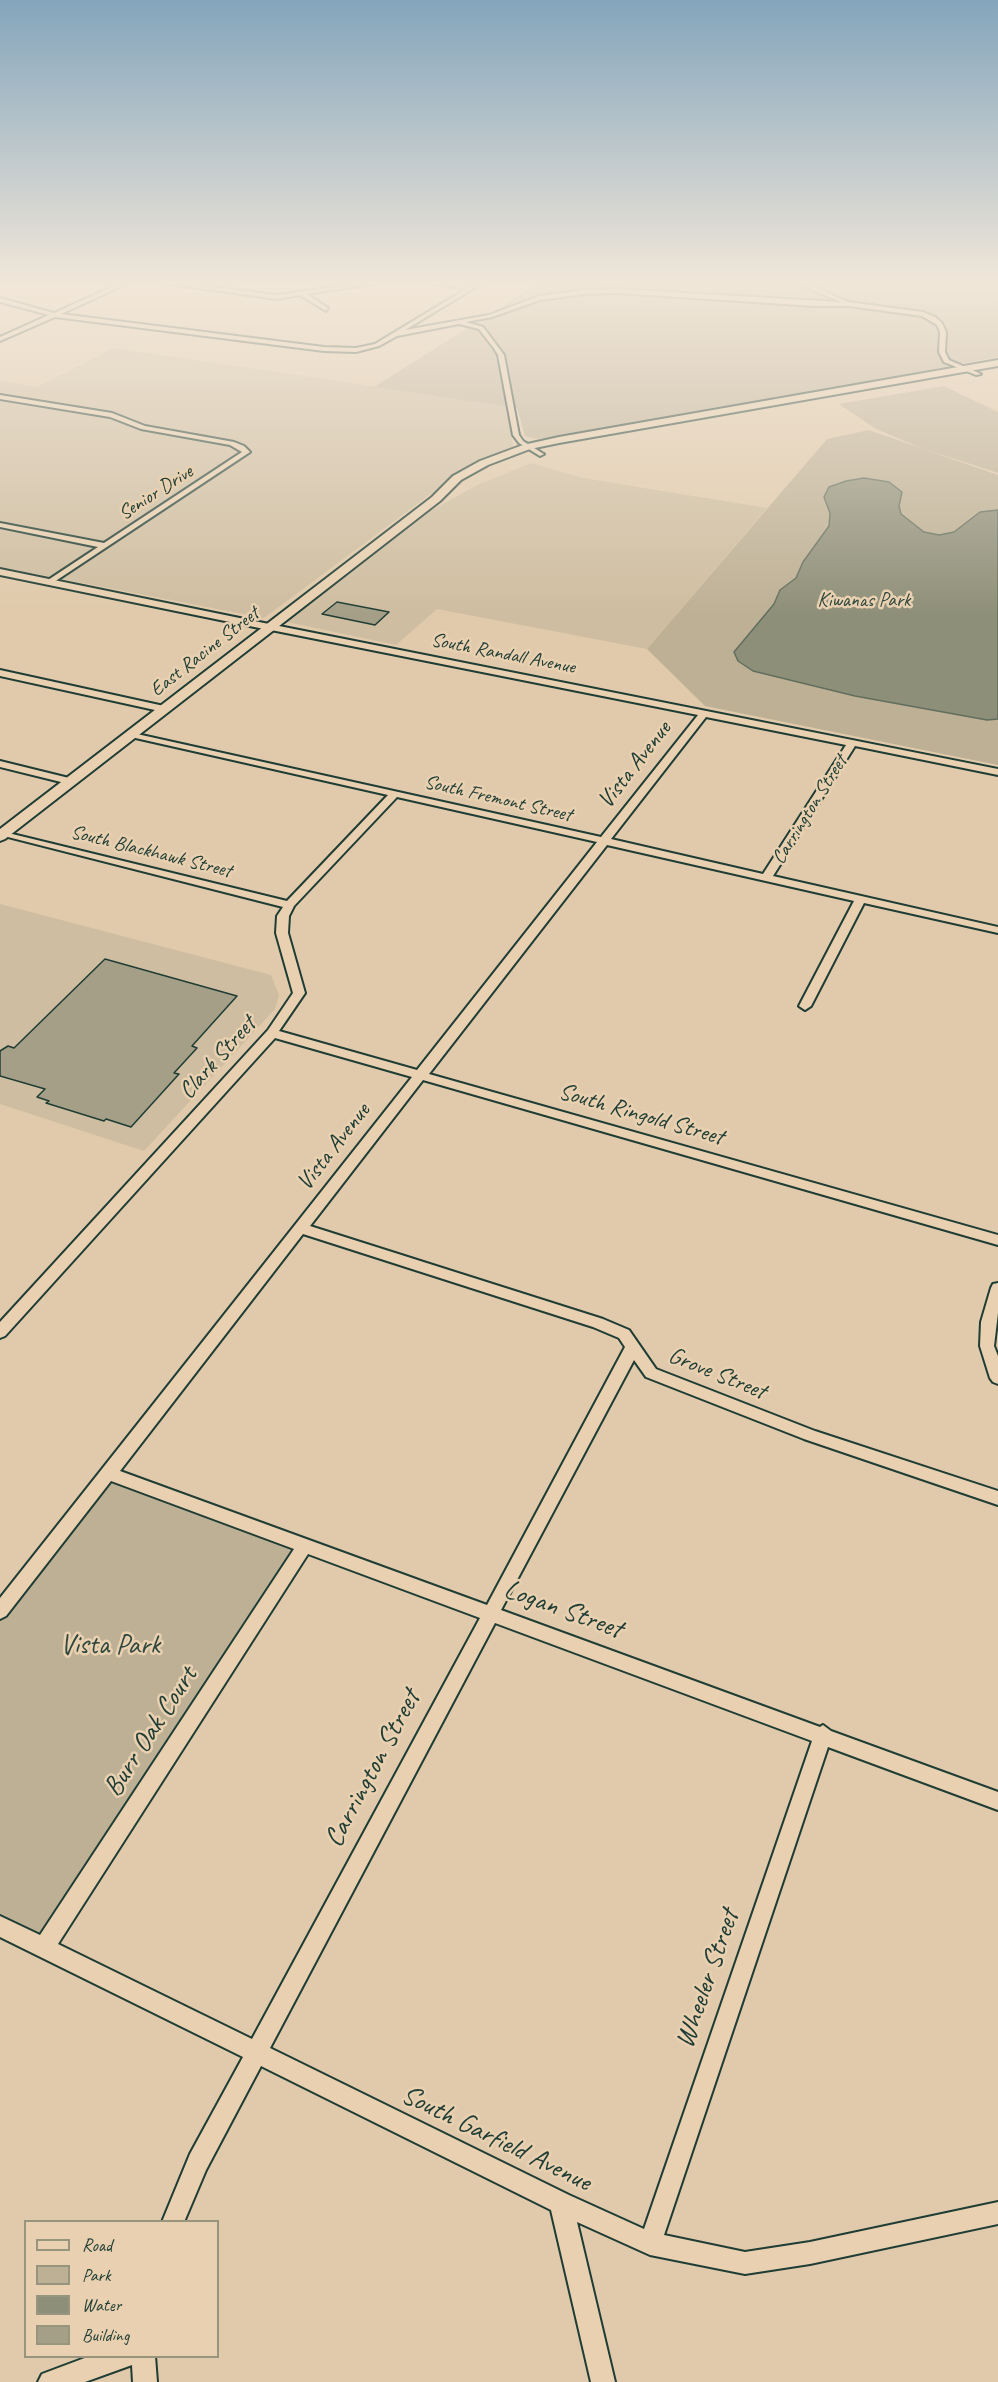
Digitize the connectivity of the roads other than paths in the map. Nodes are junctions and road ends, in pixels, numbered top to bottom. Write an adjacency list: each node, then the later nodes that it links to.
1 (508, 392): 5 (street)
2 (835, 392): 5 (main road, East Racine Street)
3 (879, 392): 6 (main road, East Racine Street)
4 (0, 397): 9 (street, Senior Drive)
5 (527, 447): 6 (street); 7 (main road, East Racine Street)
6 (540, 454): 7 (main road, East Racine Street)
7 (436, 499): 12 (main road, East Racine Street)
8 (0, 525): 9 (street)
9 (106, 546): 11 (street, Senior Drive)
10 (0, 572): 11 (street, South Randall Avenue)
11 (51, 582): 12 (street, South Randall Avenue)
12 (269, 627): 14 (main road, East Racine Street); 15 (street, South Randall Avenue)
13 (0, 673): 14 (street)
14 (164, 709): 16 (main road, East Racine Street)
15 (705, 712): 17 (street, South Randall Avenue); 23 (street, Vista Avenue)
16 (130, 734): 20 (main road, East Racine Street); 21 (street, South Fremont Street)
17 (853, 742): 19 (street, South Randall Avenue); 24 (street, Carrington Street)
18 (0, 764): 20 (street)
19 (998, 772)
20 (69, 782): 22 (main road, East Racine Street)
21 (395, 793): 23 (street, South Fremont Street); 26 (street, Clark Street)
22 (2, 834): 26 (street, South Blackhawk Street)
23 (603, 842): 24 (street, South Fremont Street); 30 (street, Vista Avenue)
24 (766, 878): 25 (street, South Fremont Street)
25 (860, 900): 27 (street, South Fremont Street); 28 (street)
26 (289, 905): 29 (street, Clark Street)
27 (998, 930)
28 (805, 1006)
29 (272, 1033): 30 (street, South Ringold Street); 34 (street, Clark Street)
30 (419, 1076): 31 (street, Vista Avenue); 32 (street, South Ringold Street)
31 (299, 1228): 35 (street, Grove Street); 37 (street, Vista Avenue)
32 (998, 1240)
33 (998, 1288): 36 (street)
34 (2, 1328)
35 (633, 1347): 38 (street, Grove Street); 41 (street, Carrington Street)
36 (998, 1378)
37 (108, 1473): 39 (street, Logan Street); 40 (street, Vista Avenue)
38 (998, 1498)
39 (304, 1547): 41 (street, Logan Street); 45 (street, Burr Oak Court)
40 (0, 1611)
41 (491, 1612): 42 (street, Logan Street); 46 (street, Carrington Street)
42 (823, 1734): 43 (street, Logan Street); 50 (street, Wheeler Street)
43 (998, 1801)
44 (0, 1926): 45 (street, South Garfield Avenue)
45 (44, 1947): 46 (street, South Garfield Avenue)
46 (256, 2052): 47 (street, South Garfield Avenue); 49 (street, Carrington Street)
47 (561, 2203): 50 (street, South Garfield Avenue); 55 (street)
48 (998, 2213): 50 (street, South Garfield Avenue)
49 (174, 2220)
50 (650, 2244)
51 (120, 2358): 53 (street)
52 (142, 2358): 54 (street)
53 (50, 2382)
54 (145, 2382)
55 (603, 2382)

